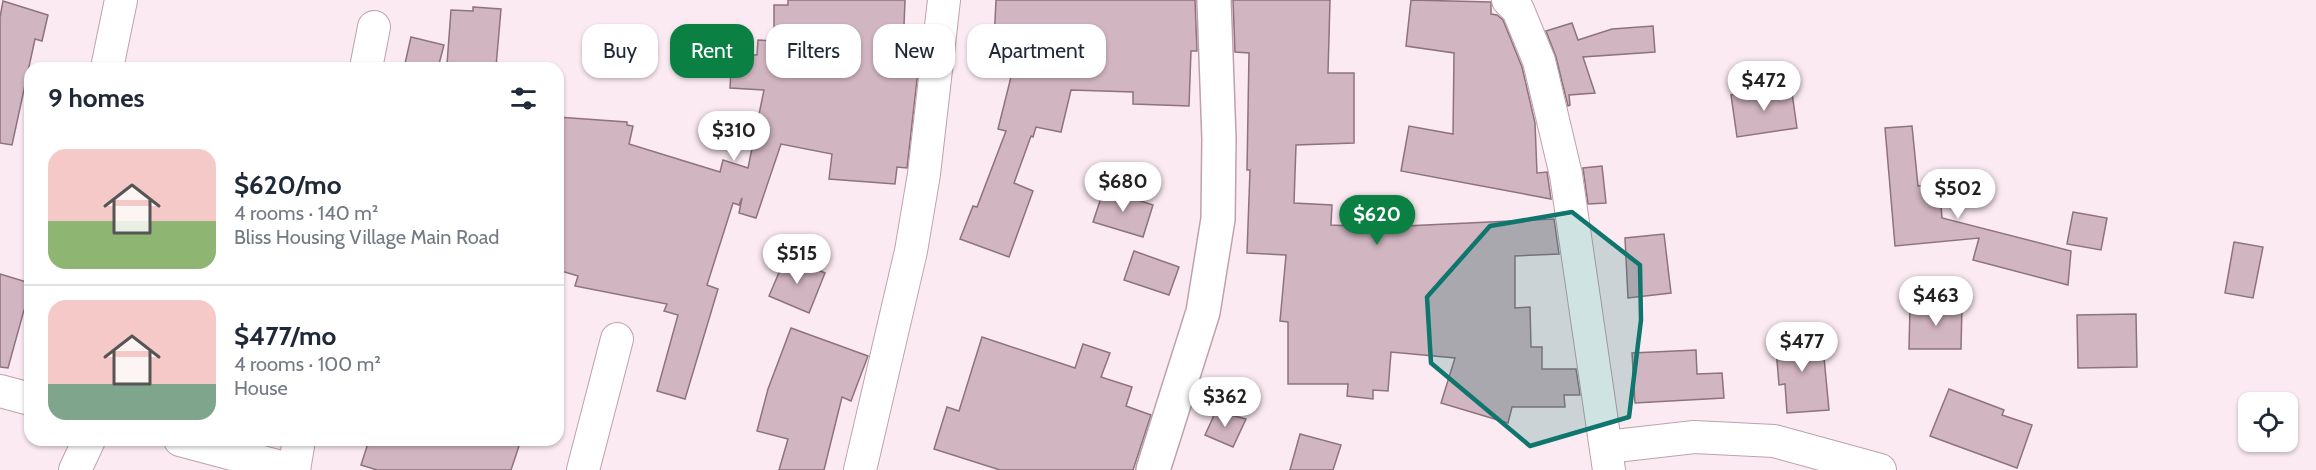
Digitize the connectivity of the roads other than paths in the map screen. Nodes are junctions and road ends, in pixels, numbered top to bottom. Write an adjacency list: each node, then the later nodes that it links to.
1 (122, 0): 6 (street)
2 (944, 0): 18 (street)
3 (1214, 0): 19 (street)
4 (1508, 0): 14 (street)
5 (374, 27): 7 (street)
6 (108, 62)
7 (367, 62)
8 (617, 339): 17 (street)
9 (0, 391): 10 (street)
10 (24, 397)
11 (85, 446): 15 (street)
12 (203, 446): 16 (street)
13 (298, 446): 16 (street)
14 (1608, 458): 20 (street)
15 (75, 470)
16 (293, 470)
17 (583, 470)
18 (860, 470)
19 (1153, 470)
20 (1880, 470)

